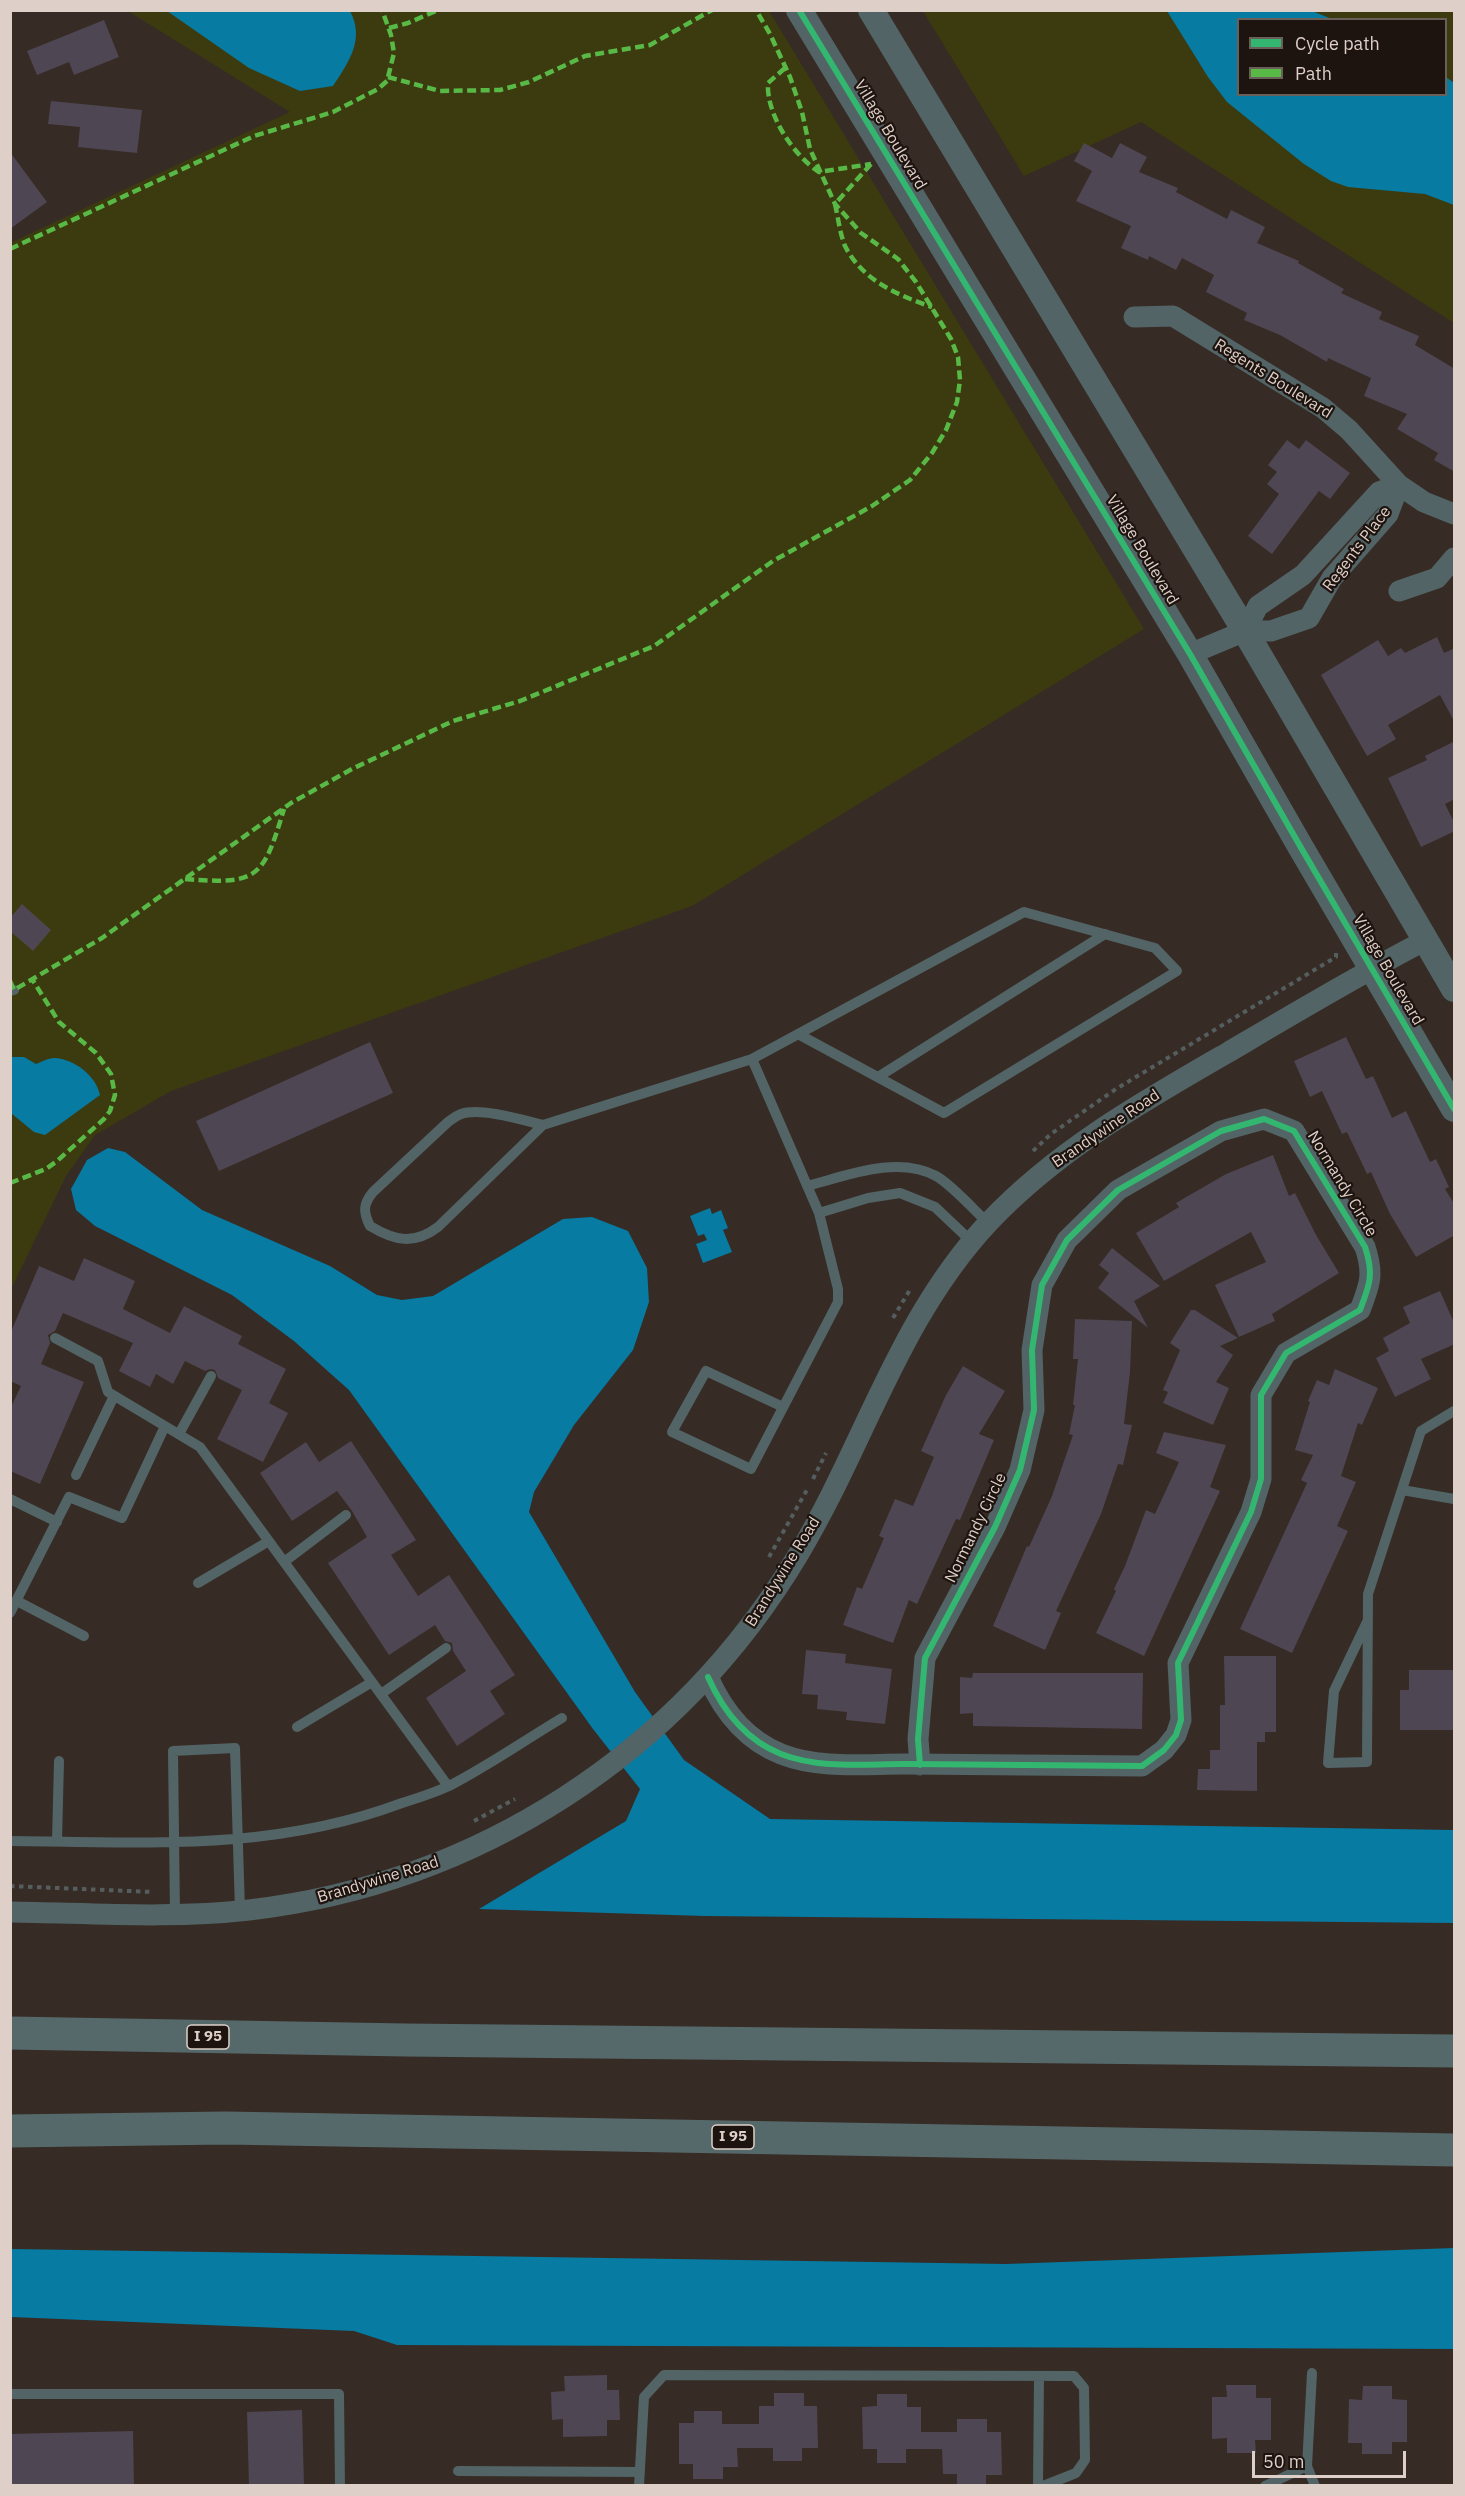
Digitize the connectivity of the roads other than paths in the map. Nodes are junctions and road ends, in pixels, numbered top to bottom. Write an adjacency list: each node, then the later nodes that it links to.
1 (799, 10): 9 (street, Village Boulevard)
2 (871, 10): 8 (street)
3 (1134, 317): 4 (street, Regents Boulevard)
4 (1399, 485): 5 (street, Regents Boulevard); 8 (street, Regents Place); 8 (street, Regents Place)
5 (1455, 514)
6 (1455, 558): 7 (street)
7 (1399, 591)
8 (1245, 631): 9 (street, Regents Place); 11 (street)
9 (1190, 654): 12 (street, Village Boulevard)
10 (1106, 934): 14 (lane); 16 (lane); 16 (lane)
11 (1426, 940): 12 (street, Brandywine Road); 13 (street)
12 (1371, 968): 17 (street, Village Boulevard); 21 (street, Brandywine Road)
13 (1455, 989)
14 (798, 1034): 15 (lane); 16 (lane)
15 (752, 1059): 18 (lane); 19 (lane)
16 (878, 1077)
17 (1455, 1108)
18 (543, 1125): 18 (lane)
19 (807, 1186): 20 (lane); 21 (lane)
20 (819, 1213): 22 (lane); 26 (lane)
21 (988, 1223): 22 (street, Brandywine Road)
22 (972, 1242): 44 (street, Brandywine Road)
23 (55, 1338): 25 (lane)
24 (211, 1376): 29 (lane)
25 (114, 1396): 28 (lane); 30 (lane)
26 (783, 1407): 26 (lane)
27 (1455, 1411): 31 (lane)
28 (165, 1426): 29 (lane); 35 (lane)
29 (179, 1434): 36 (lane)
30 (76, 1475)
31 (1402, 1490): 33 (lane); 41 (lane)
32 (10, 1499): 35 (lane)
33 (1455, 1499)
34 (346, 1515): 37 (lane)
35 (57, 1522): 39 (lane)
36 (269, 1541): 37 (lane); 38 (lane)
37 (284, 1562): 45 (lane)
38 (198, 1582)
39 (17, 1600): 40 (lane); 42 (lane)
40 (10, 1613)
41 (1368, 1620): 41 (lane)
42 (84, 1636)
43 (446, 1648): 46 (lane)
44 (708, 1677): 50 (street, Normandy Circle); 56 (street, Brandywine Road)
45 (372, 1682): 46 (lane); 48 (lane)
46 (381, 1694): 51 (lane)
47 (562, 1718): 51 (lane)
48 (297, 1727)
49 (59, 1761): 54 (lane)
50 (920, 1764): 50 (street, Normandy Circle)
51 (448, 1786): 53 (lane)
52 (10, 1840): 54 (lane)
53 (237, 1840): 55 (lane); 55 (lane); 56 (lane)
54 (57, 1841): 55 (lane)
55 (174, 1843): 58 (lane)
56 (240, 1911): 58 (street, Brandywine Road)
57 (10, 1912): 58 (street, Brandywine Road)
58 (175, 1914)
59 (10, 2033): 60 (highway, I 95)
60 (1455, 2051)
61 (10, 2131): 62 (highway, I 95)
62 (1455, 2150)
63 (1312, 2373): 66 (lane)
64 (1039, 2377): 68 (lane); 71 (lane); 72 (lane)
65 (10, 2394): 69 (lane)
66 (1307, 2466): 73 (lane); 74 (lane)
67 (458, 2472): 68 (lane)
68 (640, 2472): 70 (lane)
69 (340, 2486)
70 (639, 2486)
71 (1038, 2486)
72 (1043, 2486)
73 (1265, 2486)
74 (1315, 2486)

